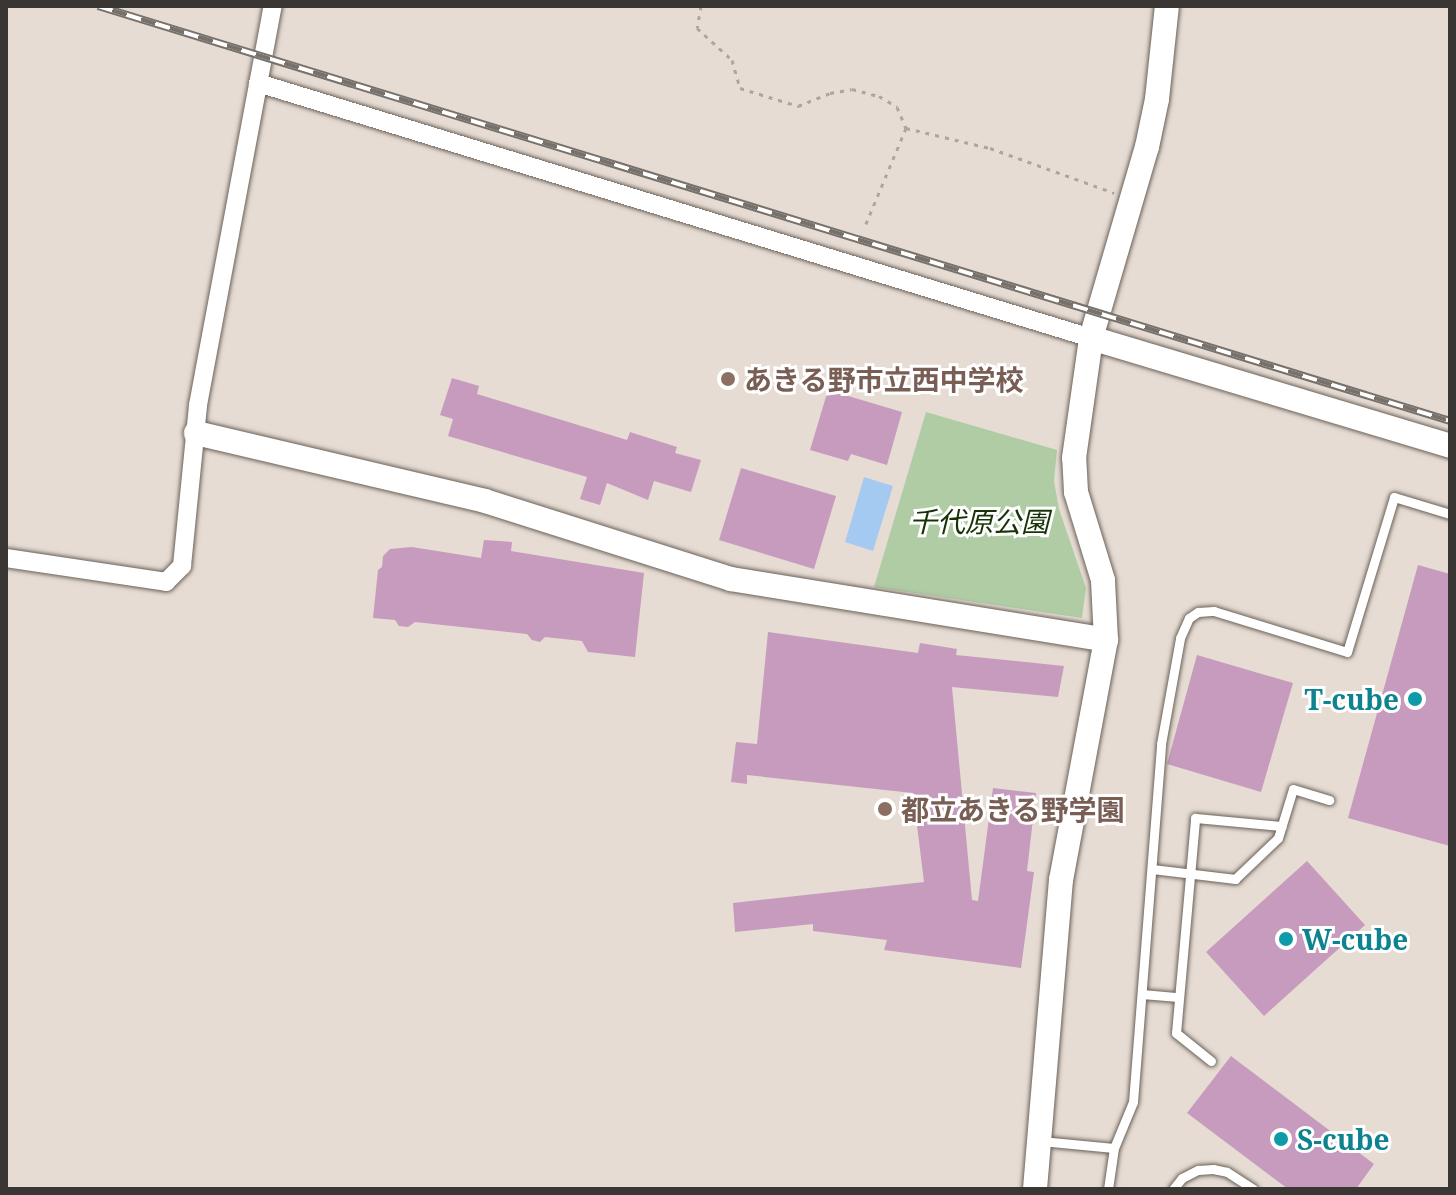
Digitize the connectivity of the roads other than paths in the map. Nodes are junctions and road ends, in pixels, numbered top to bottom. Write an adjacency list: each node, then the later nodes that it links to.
1 (273, 6): 3 (street)
2 (1167, 6): 4 (street)
3 (258, 83): 4 (street); 5 (street)
4 (1091, 338): 6 (street); 9 (street)
5 (196, 433): 8 (street); 9 (street)
6 (1450, 446)
7 (1450, 514): 12 (lane)
8 (6, 558)
9 (1106, 640): 17 (street)
10 (1329, 800): 11 (lane)
11 (1282, 826): 13 (lane); 13 (lane)
12 (1152, 869): 13 (lane); 14 (lane)
13 (1190, 874): 15 (lane)
14 (1142, 994): 15 (lane); 18 (lane)
15 (1178, 997): 16 (lane)
16 (1211, 1061)
17 (1039, 1141): 18 (lane); 19 (street)
18 (1114, 1148): 20 (lane)
19 (1035, 1189)
20 (1108, 1189)
21 (1173, 1189): 22 (lane)
22 (1253, 1189)

